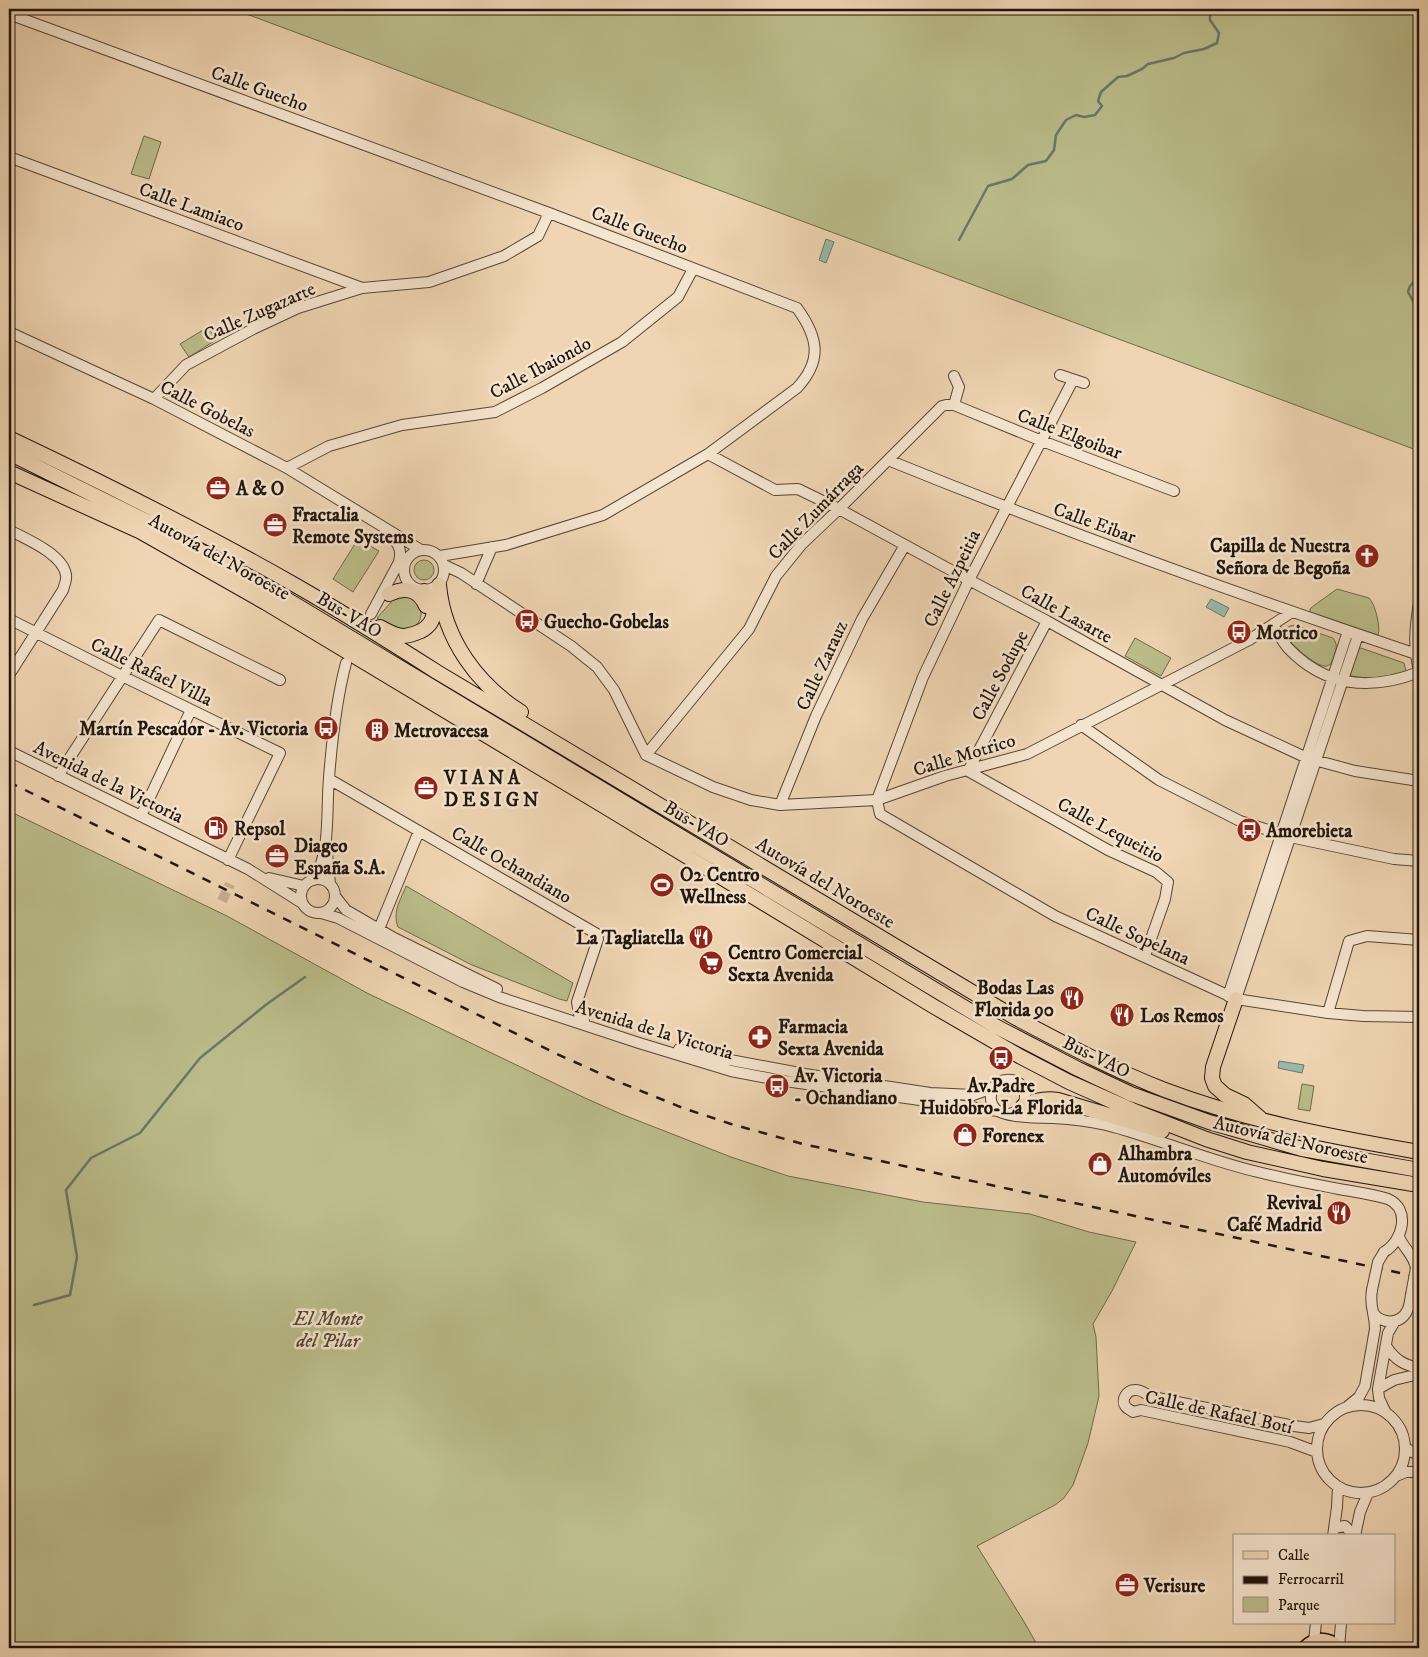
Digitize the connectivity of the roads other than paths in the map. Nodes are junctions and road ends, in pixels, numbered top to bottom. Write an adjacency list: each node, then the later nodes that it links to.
1 (9, 14): 3 (street, Calle Guecho)
2 (9, 157): 5 (street, Calle Lamiaco)
3 (549, 213): 4 (street, Calle Guecho); 5 (street, Calle Zugazarte)
4 (693, 269): 16 (street, Calle Guecho); 18 (street, Calle Ibaiondo)
5 (362, 288): 11 (street, Calle Zugazarte)
6 (9, 332): 11 (street, Calle Gobelas)
7 (1060, 375): 9 (street)
8 (954, 376): 12 (street)
9 (1073, 380): 10 (street); 14 (street, Calle Azpeitia)
10 (1084, 384)
11 (154, 399): 18 (street, Calle Gobelas)
12 (954, 405): 14 (street, Calle Elgoibar); 17 (street, Calle Zumárraga)
13 (9, 438): 40 (highway, Autovía del Noroeste)
14 (1042, 441): 20 (street, Calle Elgoibar); 21 (street, Calle Azpeitia)
15 (9, 452): 93 (highway, Bus-VAO)
16 (708, 454): 22 (street, Calle Lasarte); 27 (street, Calle Guecho)
17 (888, 460): 21 (street, Calle Eibar); 22 (street, Calle Zumárraga)
18 (287, 468): 23 (street, Calle Gobelas)
19 (9, 472): 91 (highway, Autovía del Noroeste)
20 (1174, 492)
21 (1006, 508): 31 (street, Calle Azpeitia); 38 (street, Calle Eibar)
22 (839, 509): 26 (street, Calle Lasarte); 58 (street, Calle Zumárraga)
23 (383, 528): 25 (street, Calle Gobelas); 36 (street, Calle Gobelas)
24 (9, 530): 44 (street)
25 (396, 536): 28 (street, Calle Gobelas); 30 (street, Calle Gobelas)
26 (905, 545): 31 (street, Calle Lasarte); 65 (street, Calle Zarauz)
27 (492, 547): 29 (street, Calle Guecho); 33 (street)
28 (421, 550): 29 (street); 30 (street)
29 (442, 561): 32 (street); 33 (street)
30 (406, 562): 34 (street); 36 (street)
31 (969, 580): 41 (street, Calle Lasarte); 64 (street, Calle Azpeitia)
32 (441, 582): 33 (street); 35 (street); 56 (highway)
33 (473, 582): 58 (street)
34 (408, 583): 35 (street); 36 (street)
35 (424, 591): 43 (highway)
36 (384, 596): 43 (highway)
37 (1419, 603): 46 (street)
38 (1292, 612): 42 (street, Calle Motrico); 45 (street, Calle Eibar)
39 (9, 619): 44 (street, Calle Rafael Villa)
40 (355, 620): 43 (highway); 56 (highway, Autovía del Noroeste)
41 (1047, 621): 53 (street, Calle Lasarte); 60 (street, Calle Sodupe)
42 (1273, 625): 51 (street); 53 (street, Calle Motrico)
43 (419, 632)
44 (36, 633): 49 (street); 50 (street, Calle Rafael Villa)
45 (1353, 633): 46 (street, Calle Eibar); 51 (street)
46 (1417, 655): 48 (street)
47 (346, 663): 62 (street)
48 (1419, 671): 51 (street)
49 (9, 675)
50 (122, 676): 52 (street); 54 (street, Calle Rafael Villa); 61 (street)
51 (1338, 679): 59 (street)
52 (280, 680)
53 (1160, 685): 55 (street, Calle Motrico); 59 (street, Calle Lasarte)
54 (191, 710): 66 (street); 70 (street, Calle Rafael Villa)
55 (1081, 725): 60 (street, Calle Motrico); 68 (street)
56 (544, 735): 90 (highway, Autovía del Noroeste)
57 (9, 752): 61 (street, Avenida de la Victoria)
58 (646, 755): 65 (street, Calle Motrico)
59 (1311, 760): 63 (street, Calle Lasarte); 68 (street)
60 (968, 771): 64 (street, Calle Motrico); 81 (street, Calle Lequeitio)
61 (58, 776): 66 (street, Avenida de la Victoria)
62 (329, 779): 67 (street, Calle Ochandiano); 69 (street)
63 (1419, 782)
64 (878, 800): 65 (street, Calle Motrico); 81 (street, Calle Sopelana)
65 (780, 805)
66 (141, 816): 70 (street, Avenida de la Victoria)
67 (419, 830): 79 (street); 85 (street, Calle Ochandiano)
68 (1286, 836): 71 (street); 82 (street)
69 (326, 840): 73 (street); 74 (street)
70 (228, 860): 72 (street, Avenida de la Victoria)
71 (1419, 861)
72 (248, 869): 75 (street, Avenida de la Victoria); 77 (street, Avenida de la Victoria)
73 (314, 880): 74 (street); 75 (street)
74 (330, 884): 76 (street)
75 (304, 886): 77 (street)
76 (335, 896): 78 (street); 79 (street, Avenida de la Victoria)
77 (302, 903): 78 (street)
78 (321, 913): 88 (street, Avenida de la Victoria)
79 (379, 929): 85 (street, Avenida de la Victoria)
80 (1419, 940): 83 (street)
81 (1145, 956): 82 (street, Calle Sopelana)
82 (1232, 998): 83 (street, Calle Sopelana); 90 (highway)
83 (1328, 1013): 84 (street, Calle Sopelana)
84 (1419, 1017)
85 (584, 1020): 86 (street, Avenida de la Victoria)
86 (993, 1088): 87 (street); 88 (street)
87 (1025, 1104): 88 (street); 89 (street, Avenida de la Victoria); 91 (highway)
88 (1003, 1113): 89 (street, Avenida de la Victoria)
89 (1052, 1118): 95 (street, Avenida de la Victoria)
90 (1262, 1120): 92 (highway, Autovía del Noroeste)
91 (1206, 1139): 94 (highway, Autovía del Noroeste)
92 (1419, 1152)
93 (1419, 1170)
94 (1419, 1185)
95 (1399, 1237): 96 (street); 97 (street)
96 (1387, 1250): 97 (street); 99 (street, bridge)
97 (1407, 1251): 98 (street)
98 (1417, 1264): 100 (street, bridge)
99 (1373, 1313): 100 (street); 105 (street)
100 (1395, 1321): 101 (street)
101 (1386, 1346): 102 (street); 104 (street)
102 (1419, 1368)
103 (1419, 1374): 104 (street)
104 (1378, 1389): 106 (street)
105 (1346, 1408): 106 (street); 107 (street)
106 (1386, 1413): 108 (street)
107 (1324, 1424): 109 (street); 109 (street, Calle de Rafael Botí)
108 (1405, 1447): 110 (street); 112 (street)
109 (1317, 1452): 113 (street)
110 (1419, 1455)
111 (1419, 1472): 112 (street)
112 (1396, 1476): 114 (street)
113 (1338, 1487): 114 (street); 115 (street)
114 (1368, 1493): 117 (street)
115 (1334, 1532): 116 (street)
116 (1353, 1534)
117 (1355, 1534)
118 (1316, 1624): 120 (street)
119 (1341, 1624): 121 (street)
120 (1307, 1646): 121 (main road)
121 (1339, 1648)

